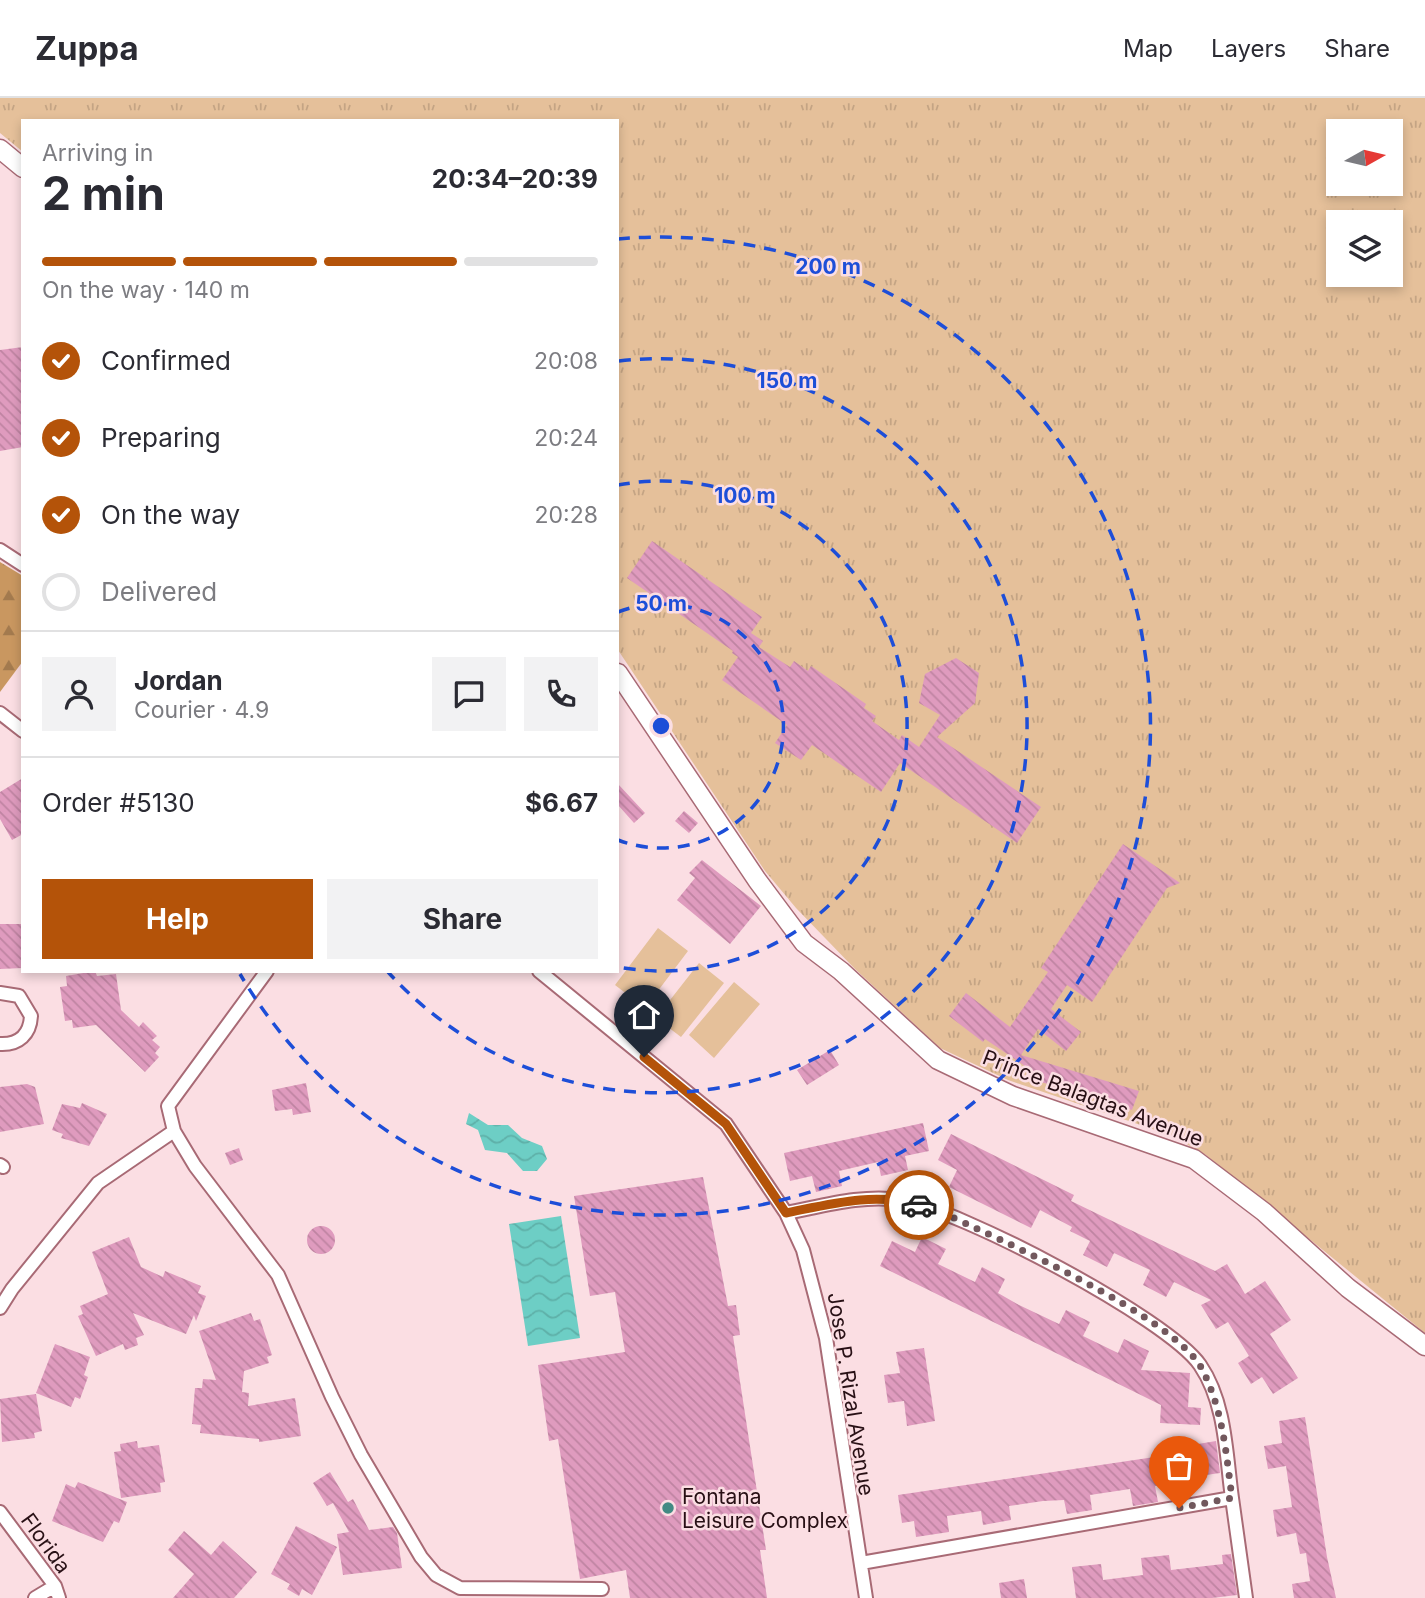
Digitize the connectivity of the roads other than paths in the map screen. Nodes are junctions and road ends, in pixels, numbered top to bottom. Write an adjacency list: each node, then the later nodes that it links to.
1 (0, 149): 2 (main road)
2 (21, 166)
3 (0, 550): 4 (street)
4 (21, 564)
5 (619, 674): 16 (main road, Prince Balagtas Avenue)
6 (0, 713): 7 (street)
7 (21, 729)
8 (266, 973): 12 (street)
9 (542, 973): 13 (street, Jose P. Rizal Avenue)
10 (0, 993): 11 (street)
11 (0, 1044)
12 (174, 1131): 14 (street); 20 (street)
13 (786, 1213): 17 (street); 19 (street, Jose P. Rizal Avenue)
14 (6, 1286): 15 (street)
15 (0, 1308)
16 (1425, 1346)
17 (1232, 1498): 19 (street); 24 (street)
18 (0, 1512): 21 (street, Florida)
19 (861, 1563): 23 (street, Jose P. Rizal Avenue)
20 (602, 1589)
21 (57, 1592): 22 (street)
22 (35, 1598)
23 (866, 1598)
24 (1246, 1598)

